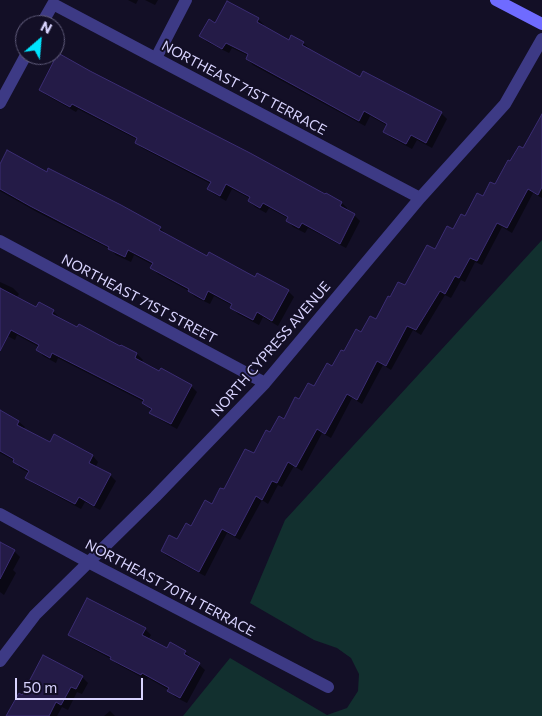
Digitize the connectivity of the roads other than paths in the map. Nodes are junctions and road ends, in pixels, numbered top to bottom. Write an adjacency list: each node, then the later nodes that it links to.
1 (186, 0): 6 (street)
2 (496, 0): 4 (main road)
3 (47, 15): 6 (street, NORTHEAST 71ST TERRACE)
4 (542, 24)
5 (542, 39): 9 (street, NORTH CYPRESS AVENUE)
6 (156, 58): 9 (street, NORTHEAST 71ST TERRACE)
7 (21, 65): 8 (street)
8 (0, 104)
9 (420, 198): 11 (street, NORTH CYPRESS AVENUE)
10 (0, 241): 11 (street, NORTHEAST 71ST STREET)
11 (265, 383): 13 (street, NORTH CYPRESS AVENUE)
12 (0, 514): 13 (street, NORTHEAST 70TH TERRACE)
13 (88, 562): 14 (street, NORTH CYPRESS AVENUE); 15 (street, NORTHEAST 70TH TERRACE)
14 (0, 661)
15 (328, 687)

